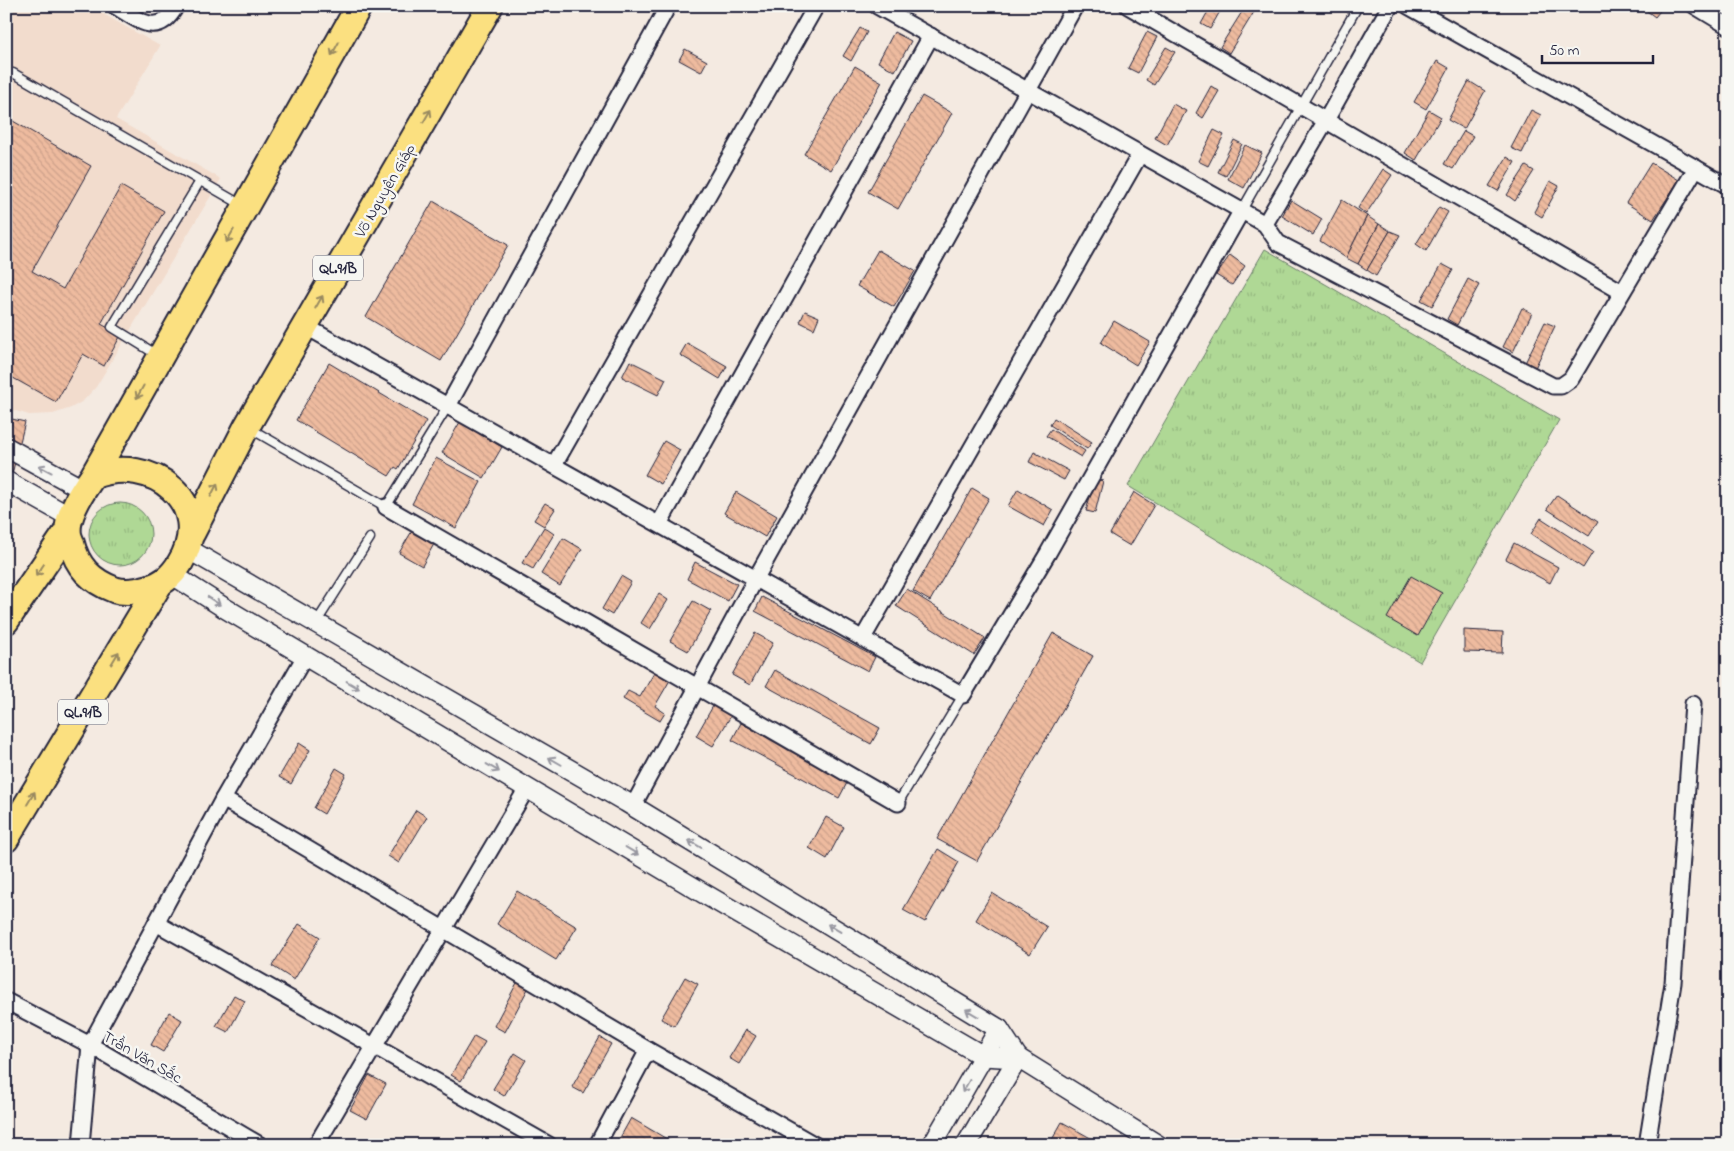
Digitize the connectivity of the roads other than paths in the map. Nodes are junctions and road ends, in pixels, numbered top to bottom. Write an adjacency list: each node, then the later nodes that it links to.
1 (115, 6): 2 (street)
2 (176, 6)
3 (359, 6): 24 (highway, one-way to 24)
4 (490, 6): 28 (highway, Võ Nguyên Giáp / QL.91B, one-way to 4)
5 (668, 6): 30 (street)
6 (816, 6): 33 (street)
7 (877, 6): 15 (street)
8 (1075, 6): 17 (street)
9 (1128, 6): 18 (street)
10 (1358, 6): 18 (lane)
11 (1390, 6): 19 (street)
12 (1408, 6): 21 (street)
13 (1695, 6): 14 (street)
14 (1728, 26)
15 (931, 36): 17 (street); 38 (street)
16 (12, 73): 22 (lane)
17 (1028, 92): 20 (street); 41 (street)
18 (1300, 108): 19 (street); 25 (lane)
19 (1325, 122): 26 (street); 27 (street)
20 (1140, 154): 25 (street); 45 (street)
21 (1696, 168): 23 (street); 27 (street)
22 (200, 181): 24 (lane); 29 (lane)
23 (1727, 183)
24 (246, 208): 29 (highway, one-way to 29)
25 (1242, 210): 26 (street); 48 (street)
26 (1265, 224): 27 (street)
27 (1622, 292)
28 (305, 326): 30 (street); 31 (highway, Võ Nguyên Giáp / QL.91B)
29 (160, 357): 35 (highway, one-way to 35)
30 (448, 406): 33 (street); 36 (lane)
31 (247, 426): 36 (lane); 40 (highway, Võ Nguyên Giáp / QL.91B, one-way to 31)
32 (6, 447): 35 (street, one-way to 32)
33 (554, 465): 38 (street)
34 (6, 481): 37 (street)
35 (88, 483): 37 (highway); 40 (highway)
36 (386, 507): 47 (street)
37 (69, 523): 42 (highway); 43 (highway, one-way to 43)
38 (659, 524): 41 (street)
39 (370, 538): 44 (lane)
40 (190, 541): 42 (highway, QL.91B); 44 (street)
41 (756, 578): 45 (street); 47 (street)
42 (166, 580): 46 (street, one-way to 46); 54 (highway, QL.91B, one-way to 42)
43 (6, 621)
44 (316, 623): 53 (street, one-way to 44)
45 (863, 638): 48 (street)
46 (305, 656): 50 (street, one-way to 50); 51 (street)
47 (698, 687): 52 (street); 53 (street)
48 (963, 695): 52 (lane)
49 (1693, 704): 73 (street)
50 (526, 788): 56 (street); 62 (street, one-way to 62)
51 (223, 799): 55 (street); 56 (street)
52 (898, 803)
53 (633, 806): 58 (street, one-way to 53)
54 (6, 840)
55 (156, 923): 59 (street); 60 (street)
56 (442, 929): 60 (street); 61 (street)
57 (6, 1000): 59 (street, Trần Văn Sắc)
58 (999, 1029): 62 (street); 63 (street)
59 (90, 1046): 64 (street); 65 (street, Trần Văn Sắc)
60 (374, 1046): 66 (street); 67 (street)
61 (648, 1050): 68 (street); 69 (street)
62 (983, 1056): 63 (street); 70 (street, one-way to 70)
63 (1018, 1058): 71 (street); 72 (street)
64 (81, 1145)
65 (260, 1145)
66 (316, 1145)
67 (549, 1145)
68 (597, 1145)
69 (815, 1145)
70 (932, 1145)
71 (966, 1145)
72 (1158, 1145)
73 (1647, 1145)

